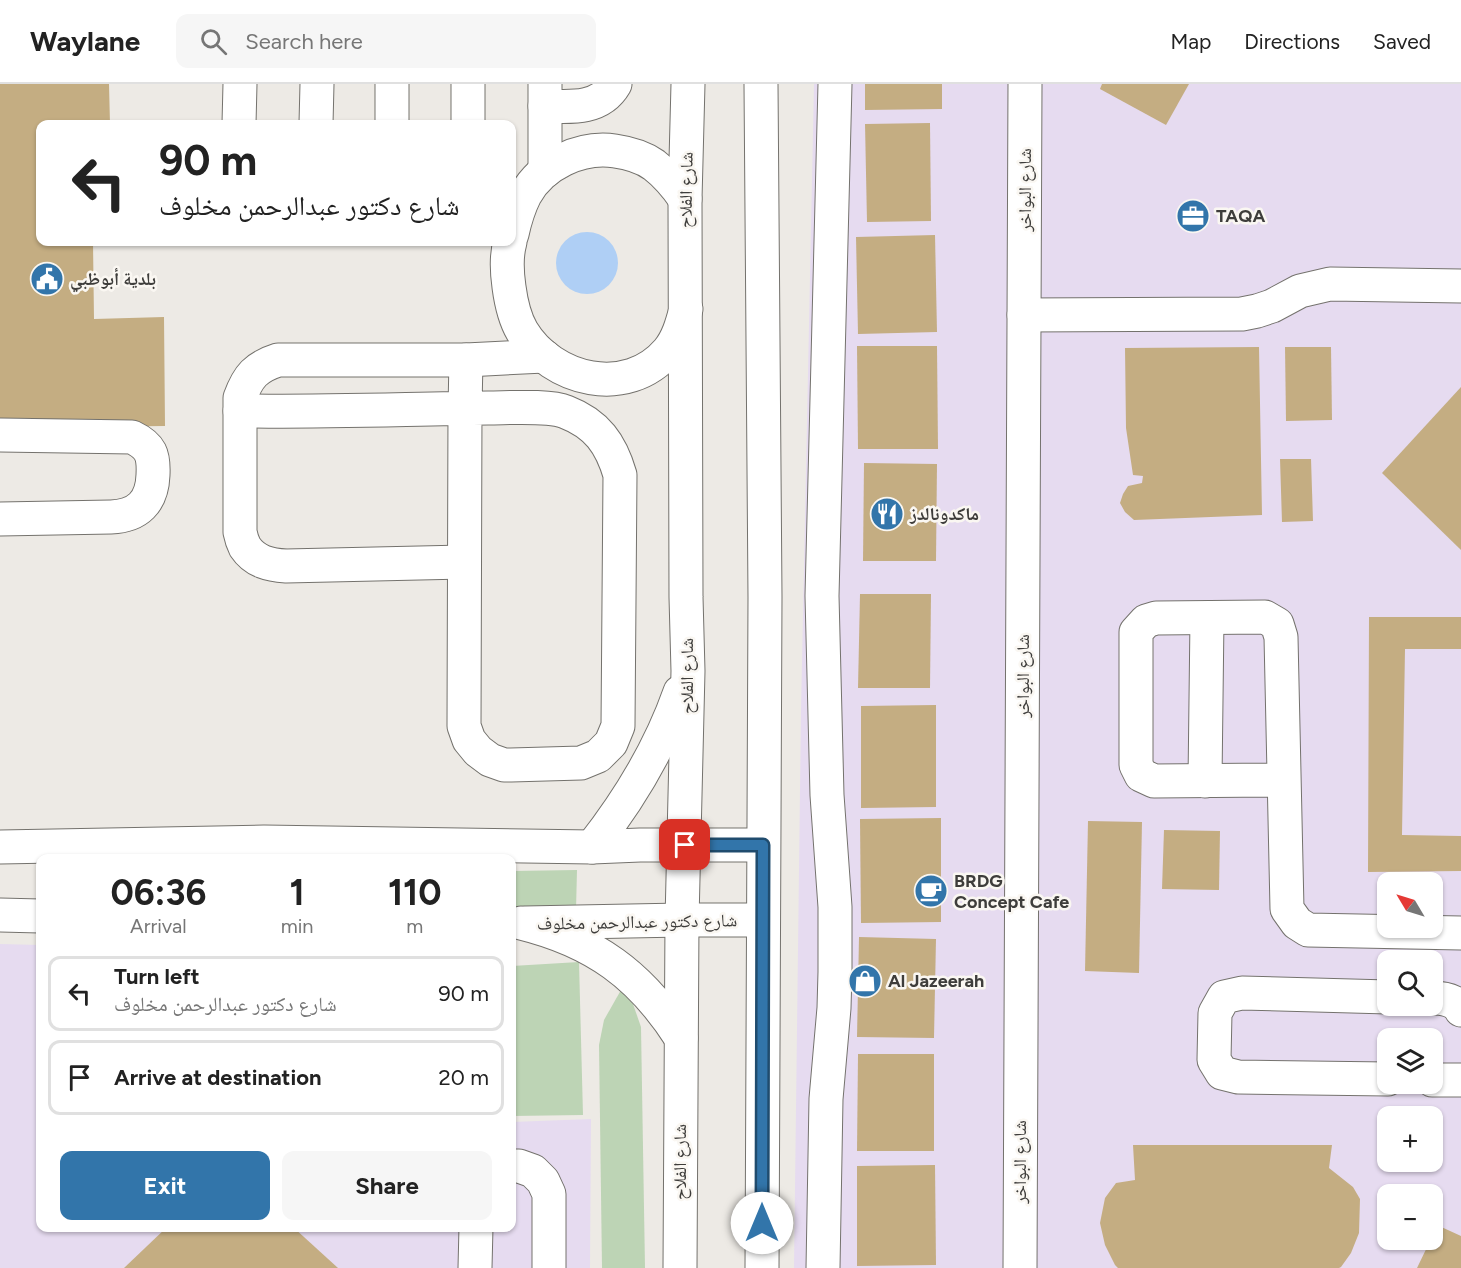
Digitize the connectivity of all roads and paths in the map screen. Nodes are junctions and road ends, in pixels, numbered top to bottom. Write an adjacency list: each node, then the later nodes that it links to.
1 (240, 84): 11 (main road)
2 (317, 84): 12 (main road)
3 (392, 84): 13 (main road)
4 (468, 84): 14 (main road)
5 (615, 84): 10 (main road)
6 (688, 84): 16 (main road, شارع الفلاح)
7 (761, 84): 34 (main road)
8 (836, 84): 57 (main road)
9 (1025, 84): 21 (main road, شارع البواخر)
10 (545, 95): 15 (main road)
11 (239, 120)
12 (316, 120)
13 (392, 120)
14 (468, 120)
15 (528, 185): 16 (main road); 17 (main road)
16 (685, 199): 20 (main road, شارع الفلاح)
17 (516, 216)
18 (510, 246): 22 (main road)
19 (1461, 286): 21 (main road)
20 (686, 307): 22 (main road); 30 (main road, شارع الفلاح)
21 (1024, 315): 58 (main road, شارع البواخر)
22 (544, 356): 23 (main road)
23 (466, 360): 24 (main road); 25 (main road)
24 (465, 408): 25 (main road); 28 (main road); 28 (main road)
25 (240, 411): 28 (main road)
26 (0, 435): 27 (main road)
27 (0, 519)
28 (464, 562)
29 (1207, 618): 31 (main road); 32 (main road); 32 (main road)
30 (688, 671): 33 (main road, شارع الفلاح); 36 (main road)
31 (1284, 780): 32 (main road); 43 (main road)
32 (1205, 781)
33 (685, 845): 34 (main road); 36 (main road); 40 (main road, شارع الفلاح)
34 (763, 845): 41 (main road)
35 (0, 847): 37 (main road)
36 (592, 847): 37 (main road)
37 (270, 850)
38 (0, 915): 39 (main road)
39 (36, 916)
40 (682, 920): 41 (main road, شارع دكتور عبدالرحمن مخلوف); 42 (main road, شارع دكتور عبدالرحمن مخلوف); 47 (main road, شارع الفلاح)
41 (763, 920): 56 (main road)
42 (516, 923): 47 (main road)
43 (1461, 933)
44 (1377, 997): 48 (main road)
45 (1443, 998): 46 (main road)
46 (1461, 1010)
47 (681, 1038): 55 (main road, شارع الفلاح)
48 (1377, 1079)
49 (1443, 1080): 50 (main road)
50 (1461, 1080)
51 (516, 1166): 54 (main road)
52 (476, 1232): 53 (main road)
53 (475, 1268)
54 (549, 1268)
55 (680, 1268)
56 (762, 1268)
57 (823, 1268)
58 (1020, 1268)

